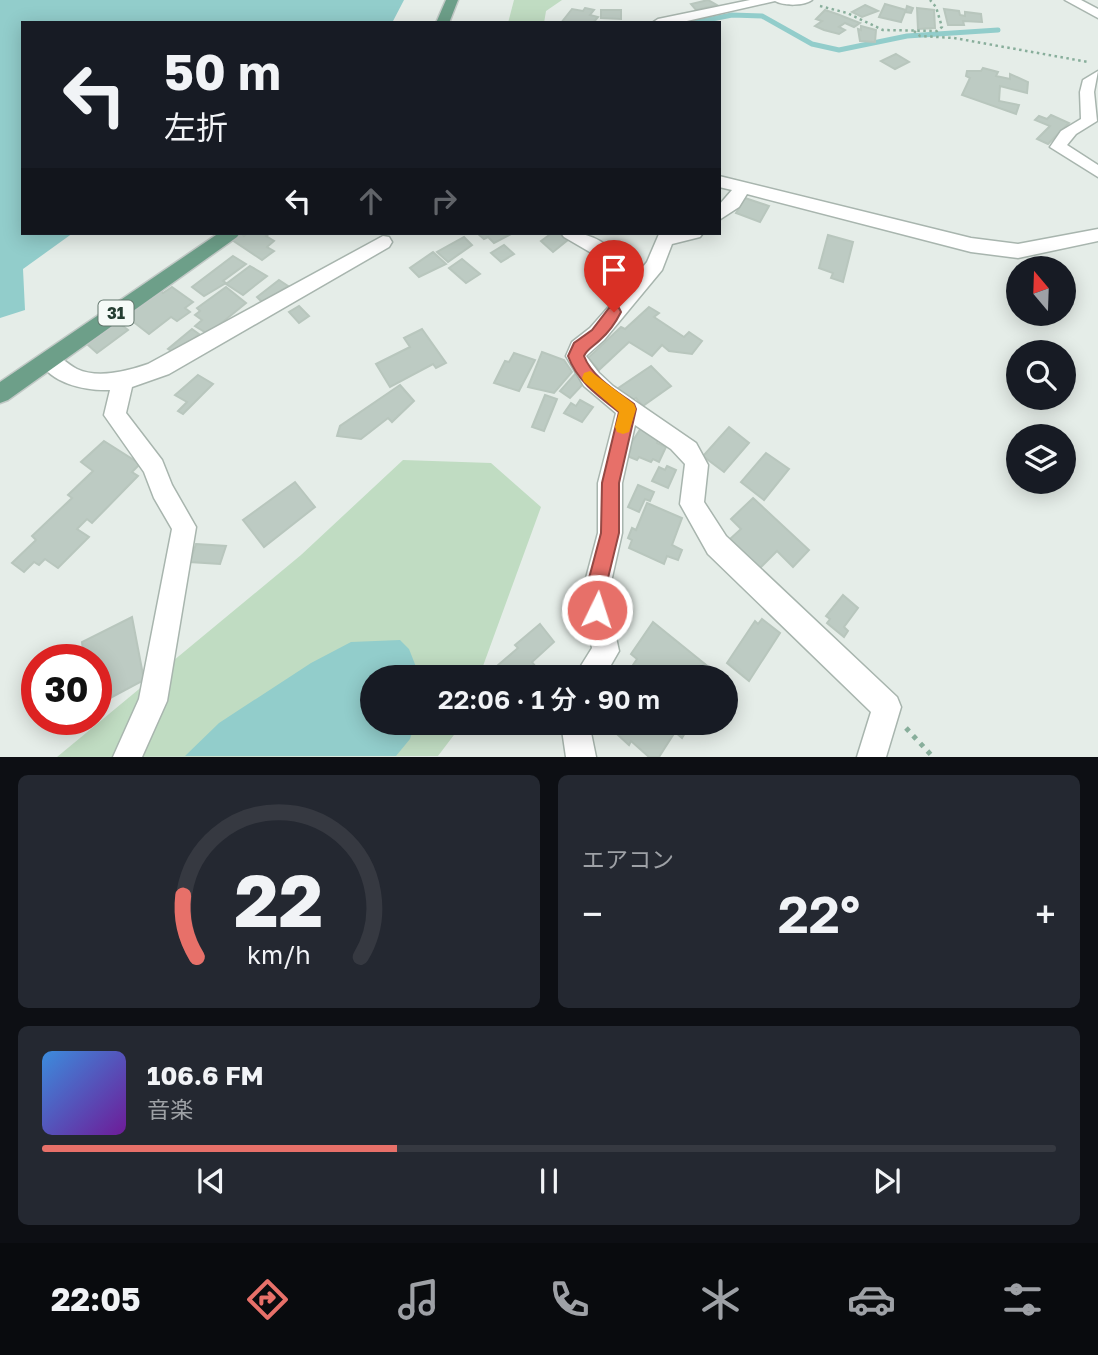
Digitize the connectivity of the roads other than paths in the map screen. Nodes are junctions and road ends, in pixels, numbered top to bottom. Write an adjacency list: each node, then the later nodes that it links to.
1 (452, 0): 7 (main road)
2 (769, 0): 8 (street)
3 (780, 0): 5 (street)
4 (1071, 0): 6 (street)
5 (806, 1)
6 (1098, 14)
7 (443, 21)
8 (668, 21)
9 (1098, 75): 10 (street)
10 (1098, 172)
11 (721, 182): 12 (street)
12 (742, 187): 13 (street); 17 (street)
13 (721, 212)
14 (228, 235): 20 (main road, 31)
15 (574, 235): 19 (street)
16 (684, 235): 19 (street)
17 (1098, 235)
18 (383, 242): 21 (street)
19 (638, 286): 23 (street)
20 (49, 360): 21 (street); 22 (main road, 31)
21 (123, 379): 26 (street)
22 (0, 394)
23 (628, 409): 24 (street); 28 (street)
24 (597, 665)
25 (577, 735): 27 (street)
26 (127, 757)
27 (581, 757)
28 (871, 757)

